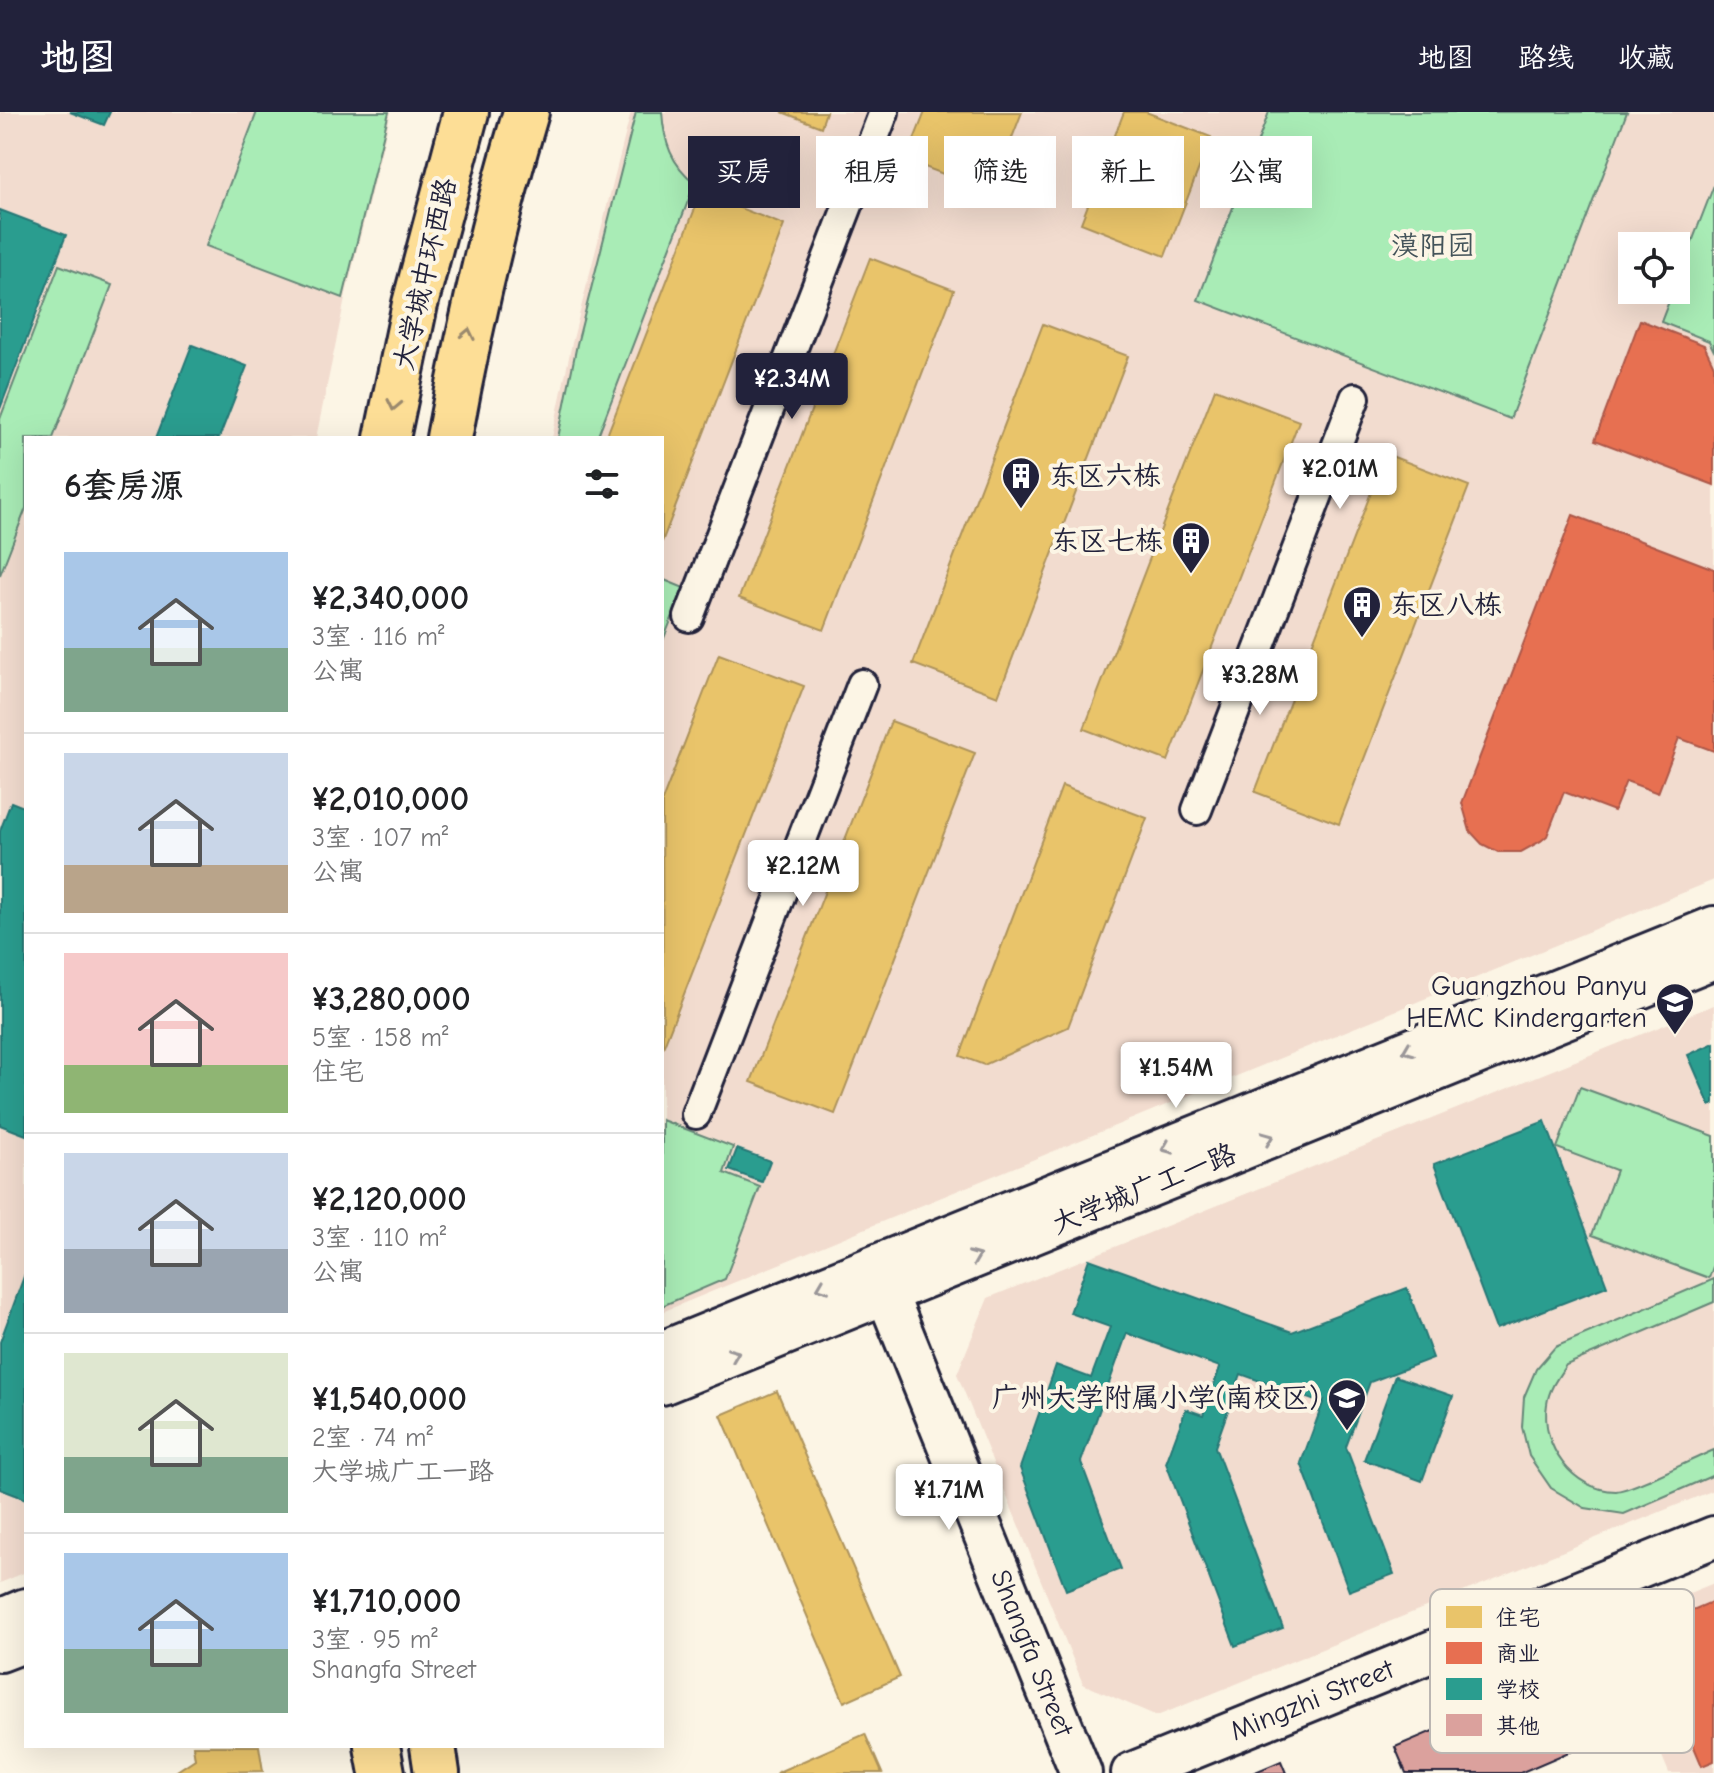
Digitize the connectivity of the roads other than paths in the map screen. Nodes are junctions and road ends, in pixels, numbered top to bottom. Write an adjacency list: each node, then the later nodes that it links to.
1 (466, 112): 5 (main road, 大学城中环西路, one-way to 5)
2 (526, 112): 6 (main road, 大学城中环西路, one-way to 2)
3 (884, 112): 7 (street)
4 (1355, 398): 9 (street)
5 (387, 436)
6 (449, 436)
7 (689, 617)
8 (862, 684): 12 (street)
9 (1197, 810)
10 (1714, 927): 13 (main road, 大学城广工一路, one-way to 13)
11 (1714, 958): 13 (main road, 大学城广工一路, one-way to 11)
12 (696, 1114)
13 (881, 1280): 14 (main road, 大学城广工一路, one-way to 14); 15 (main road, 大学城广工一路, one-way to 13); 27 (main road, Shangfa Street)
14 (664, 1351)
15 (664, 1383)
16 (1714, 1537): 17 (main road, Mingzhi Street)
17 (1586, 1589)
18 (24, 1610): 19 (main road)
19 (0, 1620)
20 (24, 1642): 21 (main road)
21 (0, 1651)
22 (1430, 1652): 28 (main road, Mingzhi Street)
23 (377, 1748): 25 (main road)
24 (433, 1748): 26 (main road)
25 (382, 1773)
26 (437, 1773)
27 (1081, 1773)
28 (1132, 1773)

